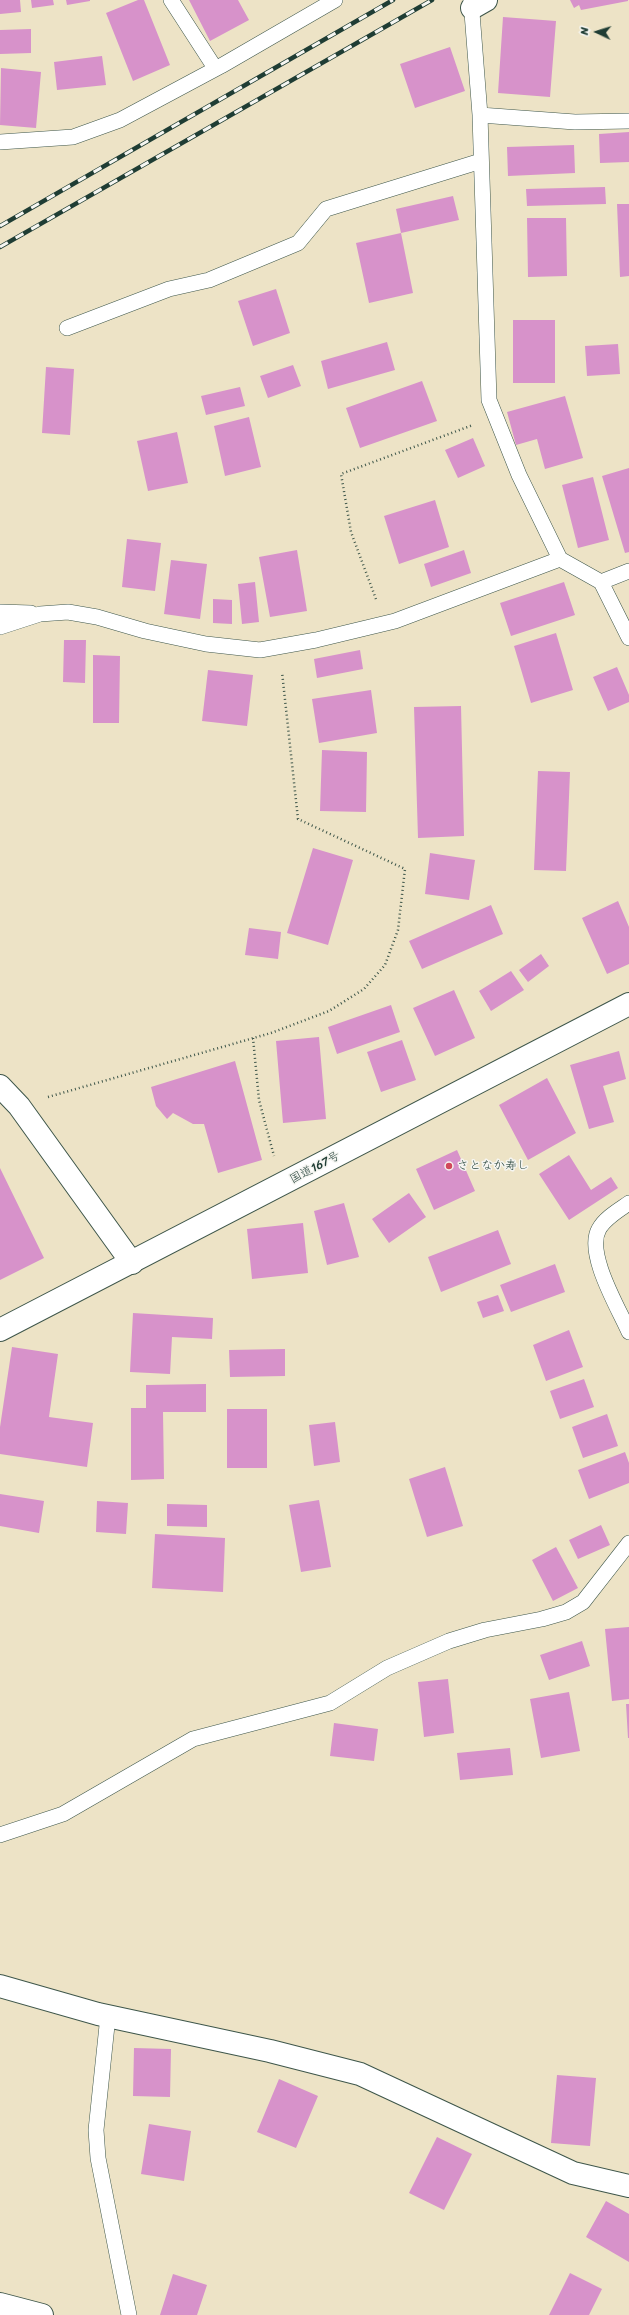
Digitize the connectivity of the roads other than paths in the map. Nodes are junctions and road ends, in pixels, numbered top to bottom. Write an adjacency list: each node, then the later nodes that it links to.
1 (171, 0): 4 (lane)
2 (335, 0): 4 (lane)
3 (476, 3): 5 (lane)
4 (215, 68): 7 (lane)
5 (480, 115): 6 (lane); 8 (lane)
6 (629, 121)
7 (0, 142)
8 (482, 161): 9 (lane); 10 (lane)
9 (67, 328)
10 (560, 559): 12 (lane); 14 (lane)
11 (629, 571): 12 (lane)
12 (601, 582): 16 (lane)
13 (0, 612): 14 (lane)
14 (40, 614): 15 (lane)
15 (0, 627)
16 (629, 638)
17 (629, 1004): 20 (street, 国道167号)
18 (0, 1086): 20 (street)
19 (629, 1203): 22 (lane)
20 (132, 1263): 21 (street, 国道167号)
21 (0, 1330)
22 (629, 1332)
23 (629, 1543): 24 (lane)
24 (0, 1835)
25 (0, 1986): 26 (street)
26 (108, 2016): 27 (street); 30 (lane)
27 (629, 2186)
28 (0, 2304): 29 (street)
29 (42, 2315)
30 (129, 2315)

